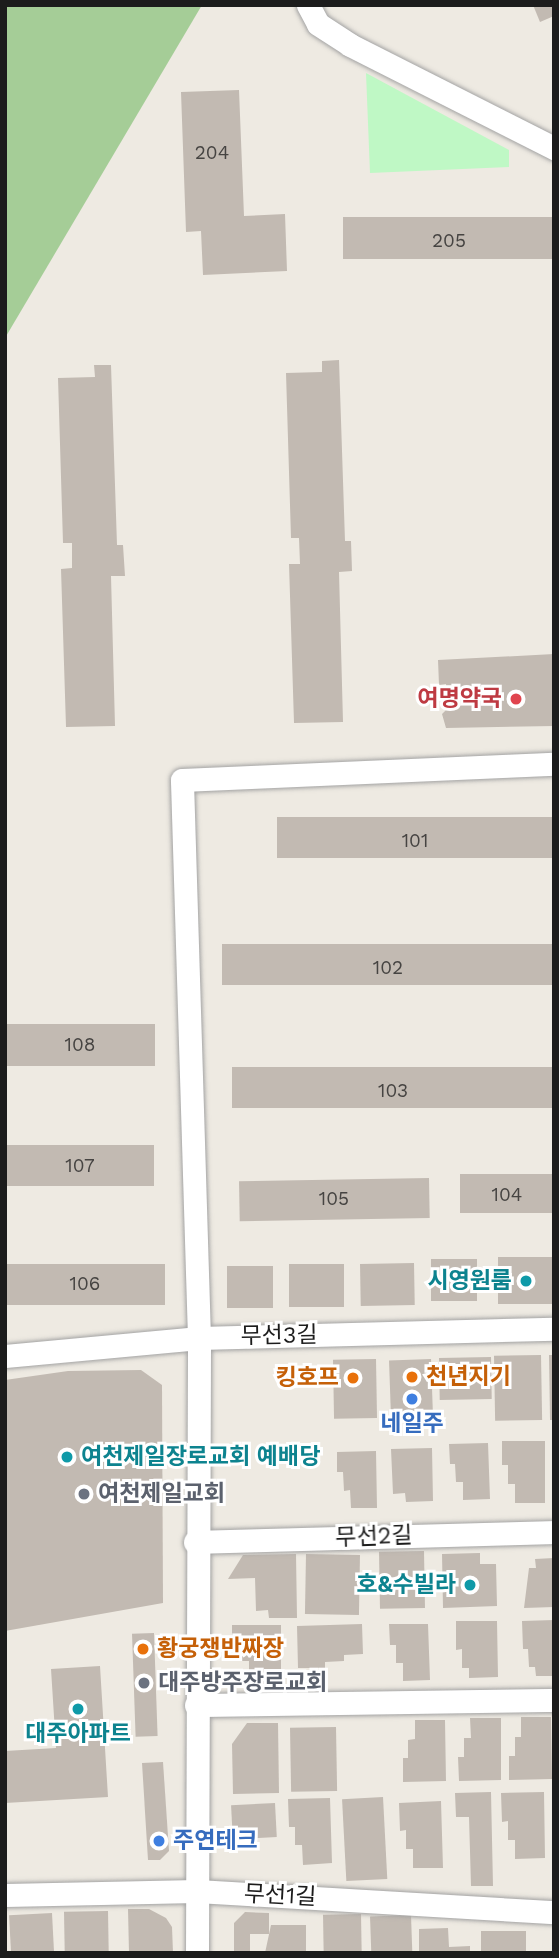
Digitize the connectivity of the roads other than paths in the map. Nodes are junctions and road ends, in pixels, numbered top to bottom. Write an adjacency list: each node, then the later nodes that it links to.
1 (308, 5): 2 (street)
2 (554, 148)
3 (554, 764): 5 (street)
4 (554, 1329): 5 (street, 무선3길)
5 (199, 1338): 6 (street, 무선3길); 8 (street)
6 (5, 1356)
7 (554, 1532): 8 (street, 무선2길)
8 (195, 1542): 10 (street)
9 (554, 1700): 10 (street)
10 (196, 1705): 11 (street)
11 (197, 1891): 12 (street, 무선1길); 13 (street, 무선1길); 14 (street)
12 (5, 1895)
13 (554, 1912)
14 (197, 1953)

